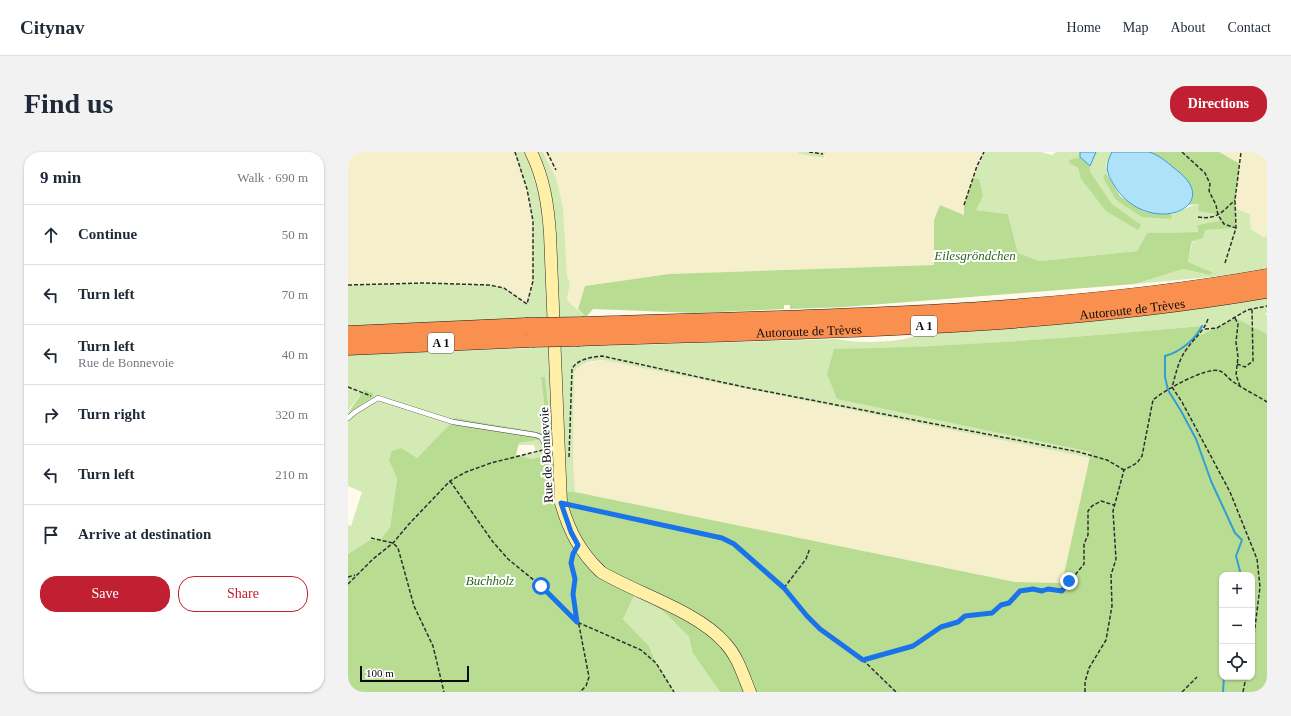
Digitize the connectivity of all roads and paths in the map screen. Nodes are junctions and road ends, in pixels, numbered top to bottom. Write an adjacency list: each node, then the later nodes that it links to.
1 (515, 152): 17 (path)
2 (531, 152): 35 (main road, Rue de Bonnevoie)
3 (547, 152): 9 (path)
4 (809, 152): 8 (path)
5 (984, 152): 11 (path)
6 (1182, 152): 12 (path)
7 (1241, 152): 10 (path)
8 (824, 154)
9 (556, 170)
10 (1235, 200): 12 (path); 14 (path)
11 (964, 204)
12 (1218, 216): 13 (path); 14 (path)
13 (1198, 217)
14 (1236, 228): 15 (path)
15 (1225, 263)
16 (1267, 277): 24 (highway, Autoroute de Trèves / A 1)
17 (348, 284)
18 (1267, 290): 24 (highway, Autoroute de Trèves / A 1)
19 (1267, 306): 20 (path)
20 (1252, 308): 21 (path); 28 (path)
21 (1235, 318): 23 (path); 28 (path)
22 (1208, 320): 23 (path)
23 (1204, 329): 31 (path)
24 (582, 331): 25 (highway, Autoroute de Trèves / A 1, bridge)
25 (530, 333): 26 (highway, Autoroute de Trèves / A 1); 27 (highway, Autoroute de Trèves / A 1)
26 (348, 334)
27 (348, 347)
28 (1237, 364): 29 (path)
29 (1240, 386): 31 (path); 33 (path)
30 (348, 387): 32 (path)
31 (1172, 387): 37 (path); 50 (path)
32 (378, 398): 34 (lane); 35 (lane)
33 (1267, 402)
34 (348, 418)
35 (553, 448): 38 (path); 39 (main road, Rue de Bonnevoie)
36 (569, 461): 37 (path)
37 (1124, 470): 40 (path)
38 (450, 481): 42 (path); 49 (path)
39 (561, 503): 43 (main road, Rue de Bonnevoie); 48 (path)
40 (1114, 505): 51 (path); 59 (path)
41 (371, 538): 42 (path)
42 (393, 543): 45 (path); 54 (path)
43 (578, 545): 49 (path); 57 (main road, Rue de Bonnevoie)
44 (810, 548): 48 (path)
45 (357, 575): 46 (path); 47 (path)
46 (348, 577)
47 (348, 584)
48 (784, 588): 51 (path)
49 (577, 622): 55 (path); 56 (path)
50 (1253, 644)
51 (863, 660): 58 (path)
52 (1197, 677): 60 (path)
53 (1245, 680): 61 (path)
54 (444, 692)
55 (580, 692)
56 (674, 692)
57 (750, 692)
58 (896, 692)
59 (1085, 692)
60 (1182, 692)
61 (1243, 692)
62 (1259, 692): 63 (path)
63 (1267, 692)

